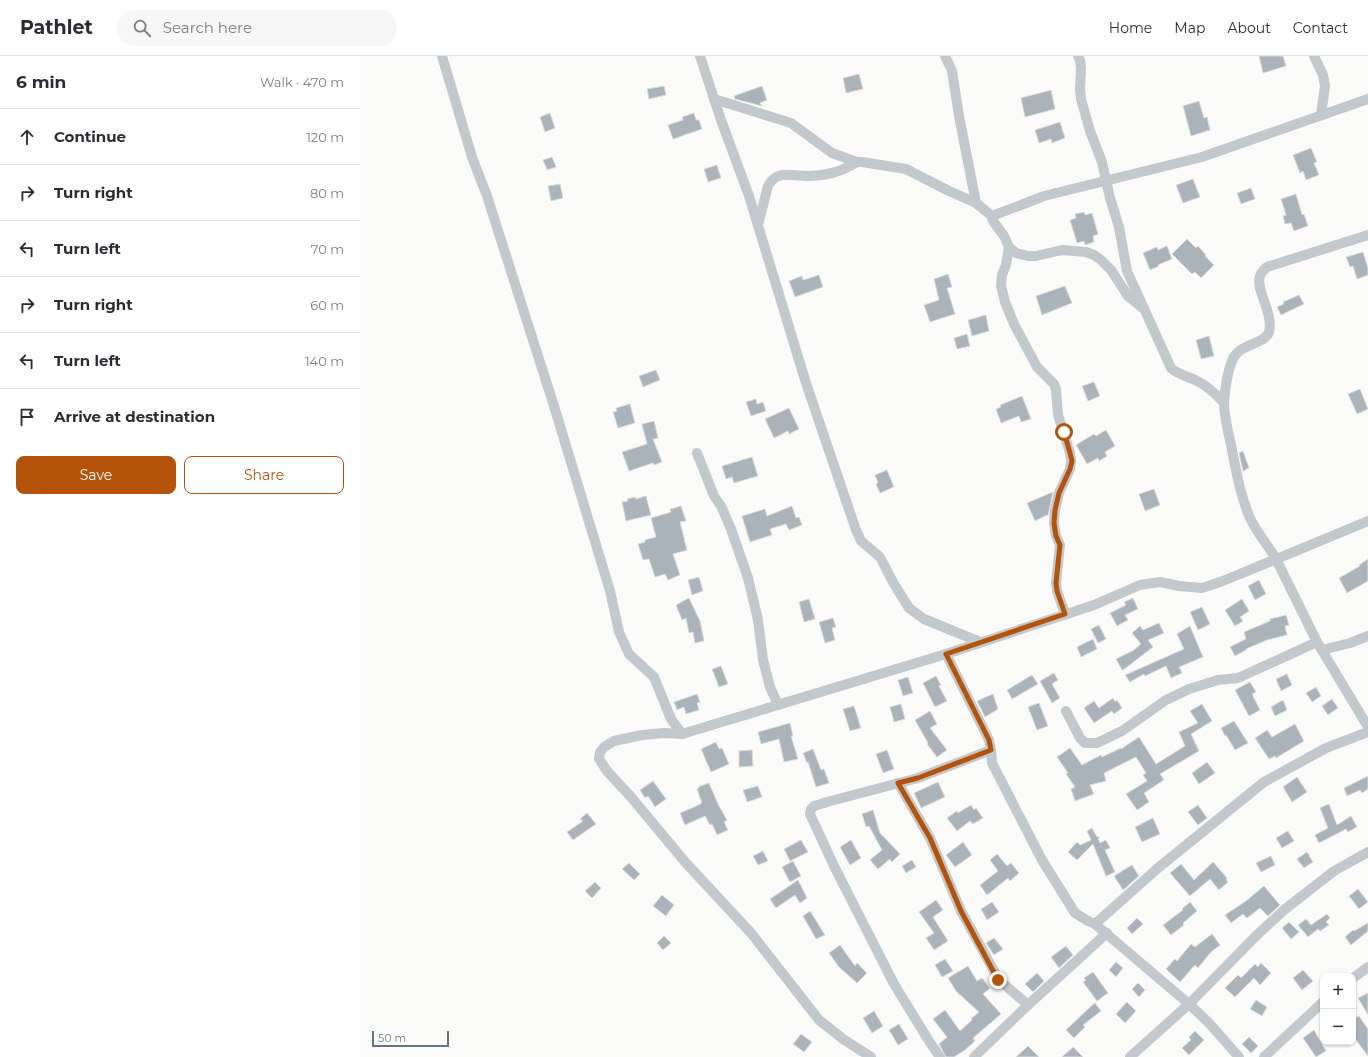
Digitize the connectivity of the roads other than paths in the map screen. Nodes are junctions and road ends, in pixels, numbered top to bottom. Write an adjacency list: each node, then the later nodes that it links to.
1 (442, 56): 30 (street)
2 (700, 56): 6 (street)
3 (945, 56): 11 (street)
4 (1078, 56): 10 (street)
5 (1314, 56): 8 (street)
6 (714, 99): 9 (street); 13 (street)
7 (1368, 99): 8 (street)
8 (1321, 115): 10 (street)
9 (858, 162): 11 (street); 13 (street)
10 (1106, 180): 12 (street); 16 (street)
11 (976, 203): 12 (street)
12 (992, 216): 15 (street)
13 (758, 226): 23 (street)
14 (1368, 235): 17 (street)
15 (1009, 247): 16 (street); 21 (street)
16 (1144, 309): 17 (street)
17 (1224, 403): 20 (street)
18 (697, 453): 26 (street)
19 (1368, 521): 20 (street)
20 (1276, 559): 21 (street); 24 (street)
21 (1065, 614): 23 (street)
22 (1368, 636): 24 (street)
23 (980, 642): 25 (street)
24 (1320, 646): 27 (street); 28 (street)
25 (946, 654): 26 (street); 31 (street)
26 (778, 705): 30 (street)
27 (1066, 711)
28 (1368, 727)
29 (1368, 732): 34 (street)
30 (682, 734): 41 (street)
31 (991, 750): 32 (street); 34 (street)
32 (898, 783): 39 (street); 42 (street)
33 (1368, 852): 38 (street)
34 (1095, 924): 35 (street)
35 (1107, 933): 38 (street); 39 (street)
36 (1368, 966): 37 (street)
37 (1356, 976)
38 (1189, 1004): 44 (street); 45 (street)
39 (1028, 1005): 43 (street)
40 (1320, 1005): 46 (street)
41 (871, 1057)
42 (940, 1057)
43 (974, 1057)
44 (1130, 1057)
45 (1238, 1057)
46 (1264, 1057)

